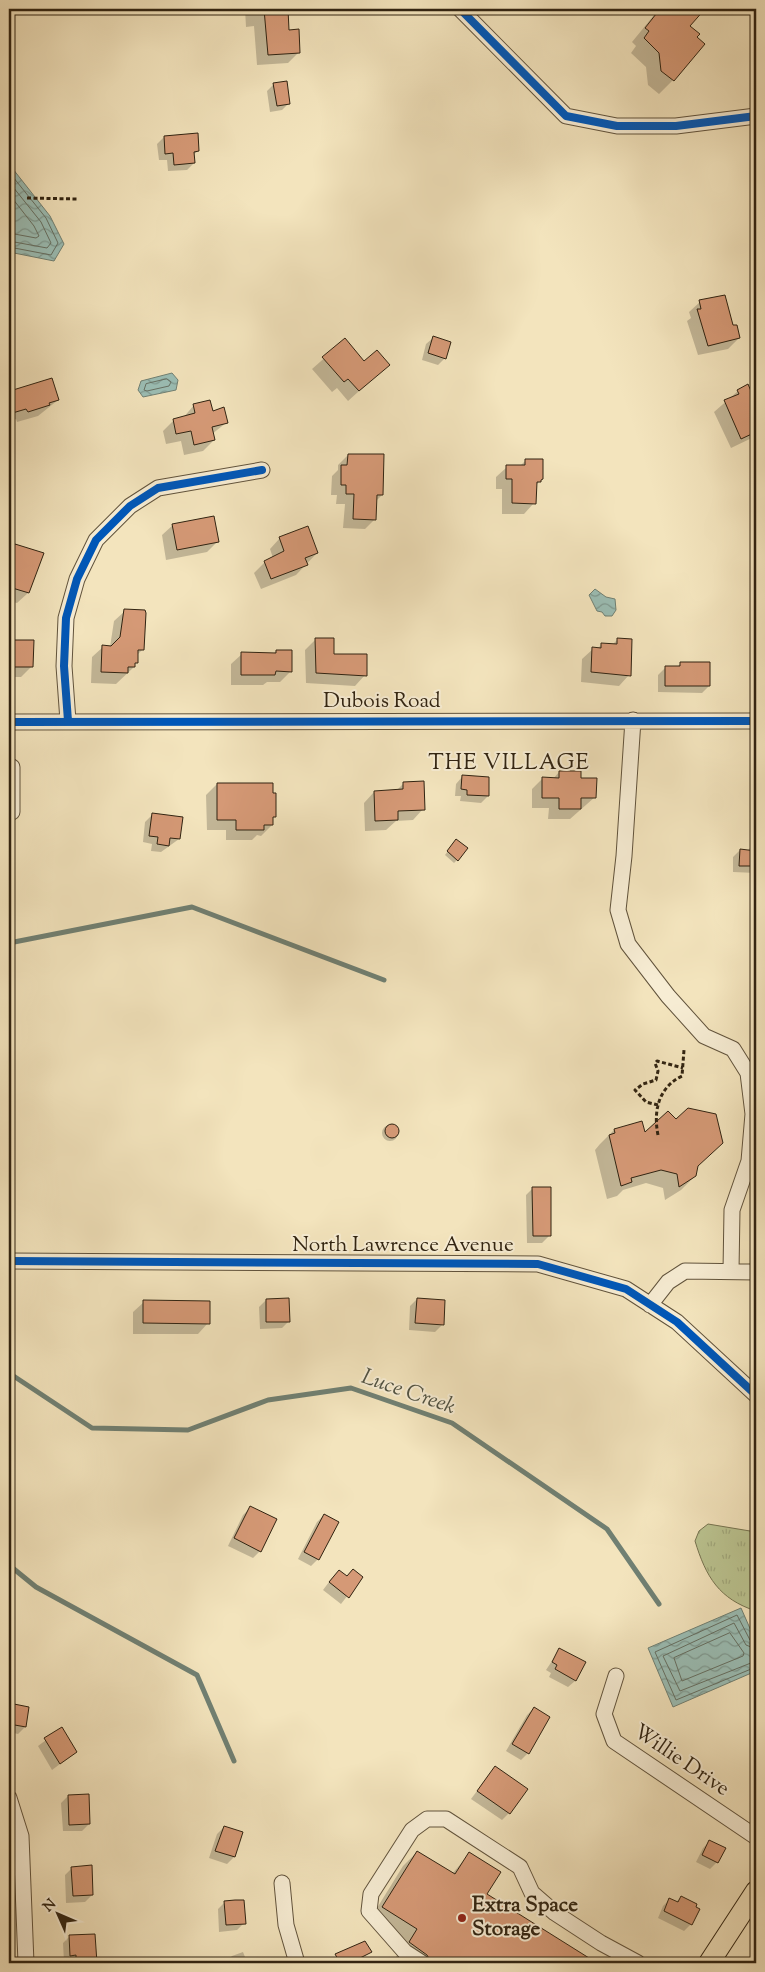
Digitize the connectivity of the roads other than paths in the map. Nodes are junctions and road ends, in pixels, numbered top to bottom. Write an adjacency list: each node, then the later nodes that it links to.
1 (460, 9): 2 (street)
2 (756, 116)
3 (262, 470): 5 (street)
4 (633, 720): 5 (street, Dubois Road); 6 (street, Dubois Road); 11 (street)
5 (68, 721): 7 (street, Dubois Road)
6 (756, 721)
7 (9, 722)
8 (9, 767): 9 (street)
9 (9, 812)
10 (9, 1261): 13 (street, North Lawrence Avenue)
11 (731, 1271): 12 (street); 13 (street)
12 (756, 1272)
13 (650, 1305): 14 (street, North Lawrence Avenue)
14 (756, 1394)
15 (616, 1676): 17 (street, Willie Drive)
16 (9, 1798): 20 (street)
17 (756, 1837)
18 (282, 1883): 21 (street)
19 (756, 1891): 24 (main road)
20 (26, 1963)
21 (297, 1963)
22 (422, 1963): 23 (street)
23 (638, 1963)
24 (709, 1963)

